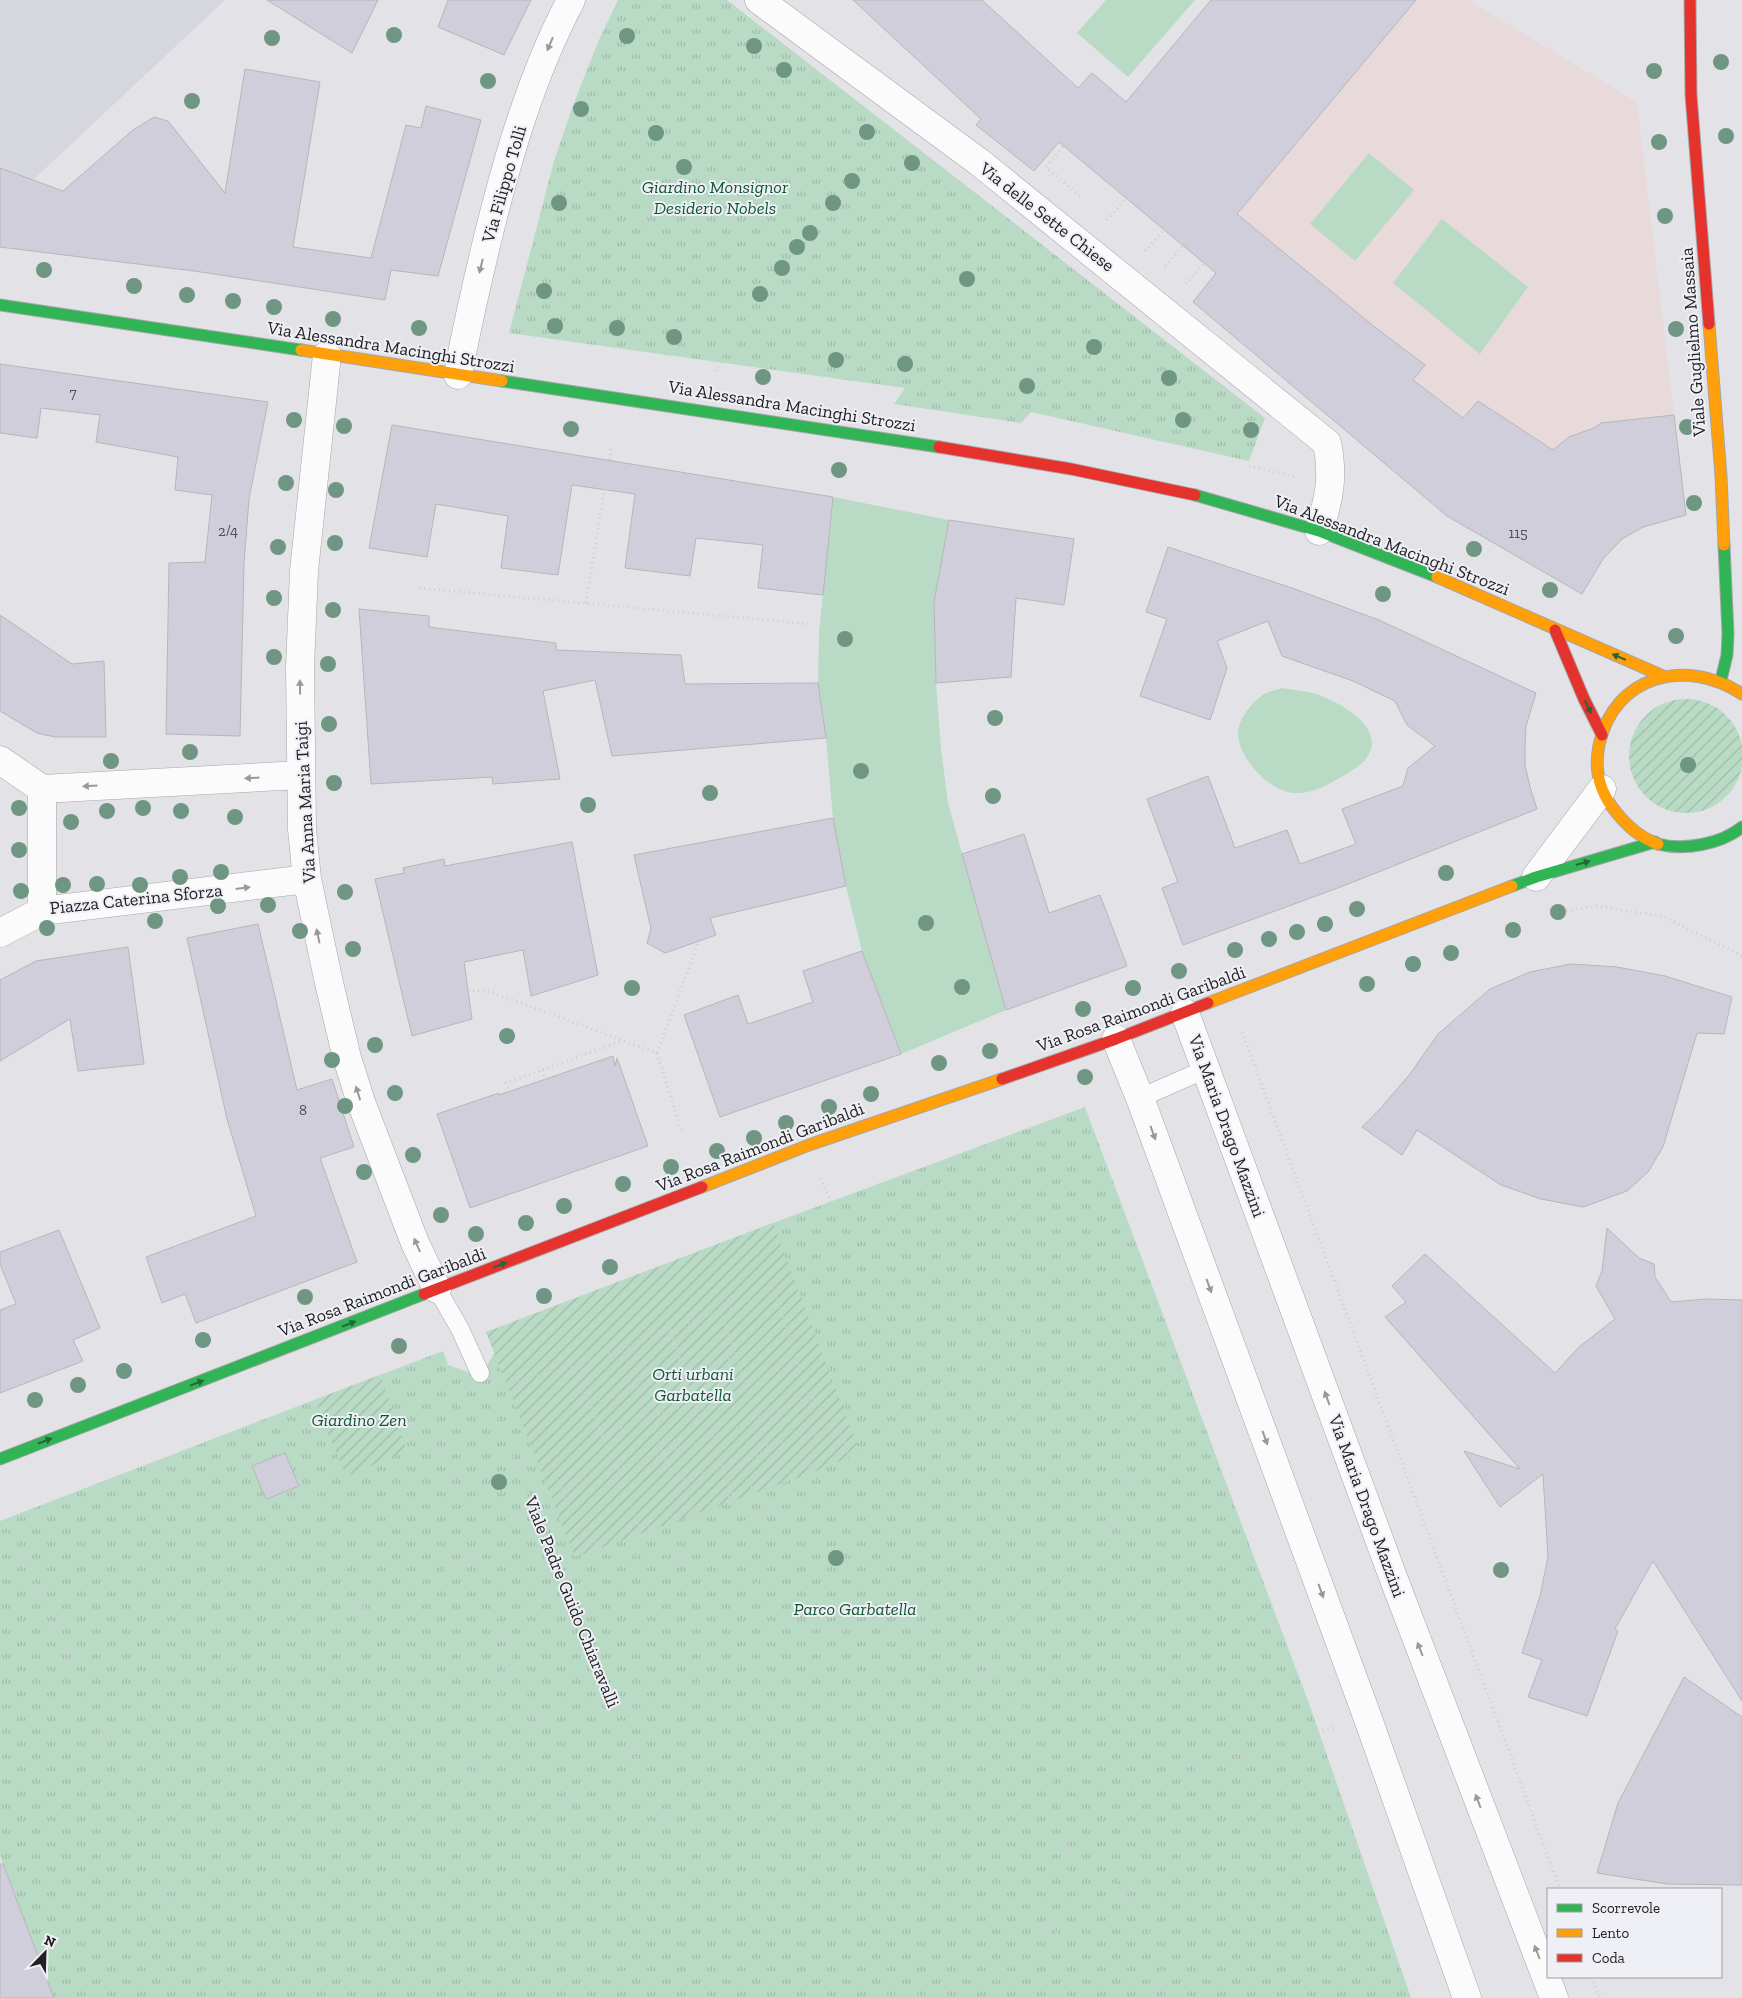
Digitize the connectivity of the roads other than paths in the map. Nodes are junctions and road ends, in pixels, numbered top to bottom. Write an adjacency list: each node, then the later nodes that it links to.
1 (571, 0): 6 (street, Via Filippo Tolli, one-way to 6)
2 (759, 0): 7 (street, Via delle Sette Chiese)
3 (1690, 0): 10 (street, Viale Guglielmo Massaia)
4 (0, 305): 5 (street, Via Alessandra Macinghi Strozzi)
5 (327, 355): 6 (street, Via Alessandra Macinghi Strozzi); 14 (street, Via Anna Maria Taigi, one-way to 5)
6 (458, 375): 7 (street, Via Alessandra Macinghi Strozzi)
7 (1319, 531): 8 (street, Via Alessandra Macinghi Strozzi)
8 (1555, 630): 9 (street, Via Alessandra Macinghi Strozzi, one-way to 8); 12 (street, one-way to 12)
9 (1663, 676): 10 (street); 12 (street)
10 (1721, 680): 11 (street)
11 (1742, 694)
12 (1602, 735): 16 (street)
13 (0, 760): 15 (street)
14 (301, 775): 15 (street, one-way to 15); 20 (street, Via Anna Maria Taigi)
15 (42, 789): 21 (street, Piazza Caterina Sforza)
16 (1602, 789): 18 (street); 19 (street)
17 (1740, 830): 18 (street)
18 (1654, 842): 19 (street, Via Rosa Raimondi Garibaldi, one-way to 18)
19 (1536, 877): 23 (street, Via Rosa Raimondi Garibaldi)
20 (307, 879): 21 (street, Piazza Caterina Sforza, one-way to 20); 27 (street, Via Anna Maria Taigi, one-way to 20)
21 (42, 911): 22 (street)
22 (0, 933)
23 (1185, 1013): 24 (street, Via Rosa Raimondi Garibaldi); 25 (street, Via Maria Drago Mazzini)
24 (1116, 1039): 26 (street); 27 (street, Via Rosa Raimondi Garibaldi, one-way to 24)
25 (1206, 1069): 26 (lane); 31 (street, Via Maria Drago Mazzini, one-way to 25)
26 (1140, 1098): 30 (street, one-way to 30)
27 (437, 1289): 28 (lane); 29 (street, Via Rosa Raimondi Garibaldi, one-way to 27)
28 (480, 1373)
29 (0, 1459)
30 (1467, 1998)
31 (1554, 1998)

